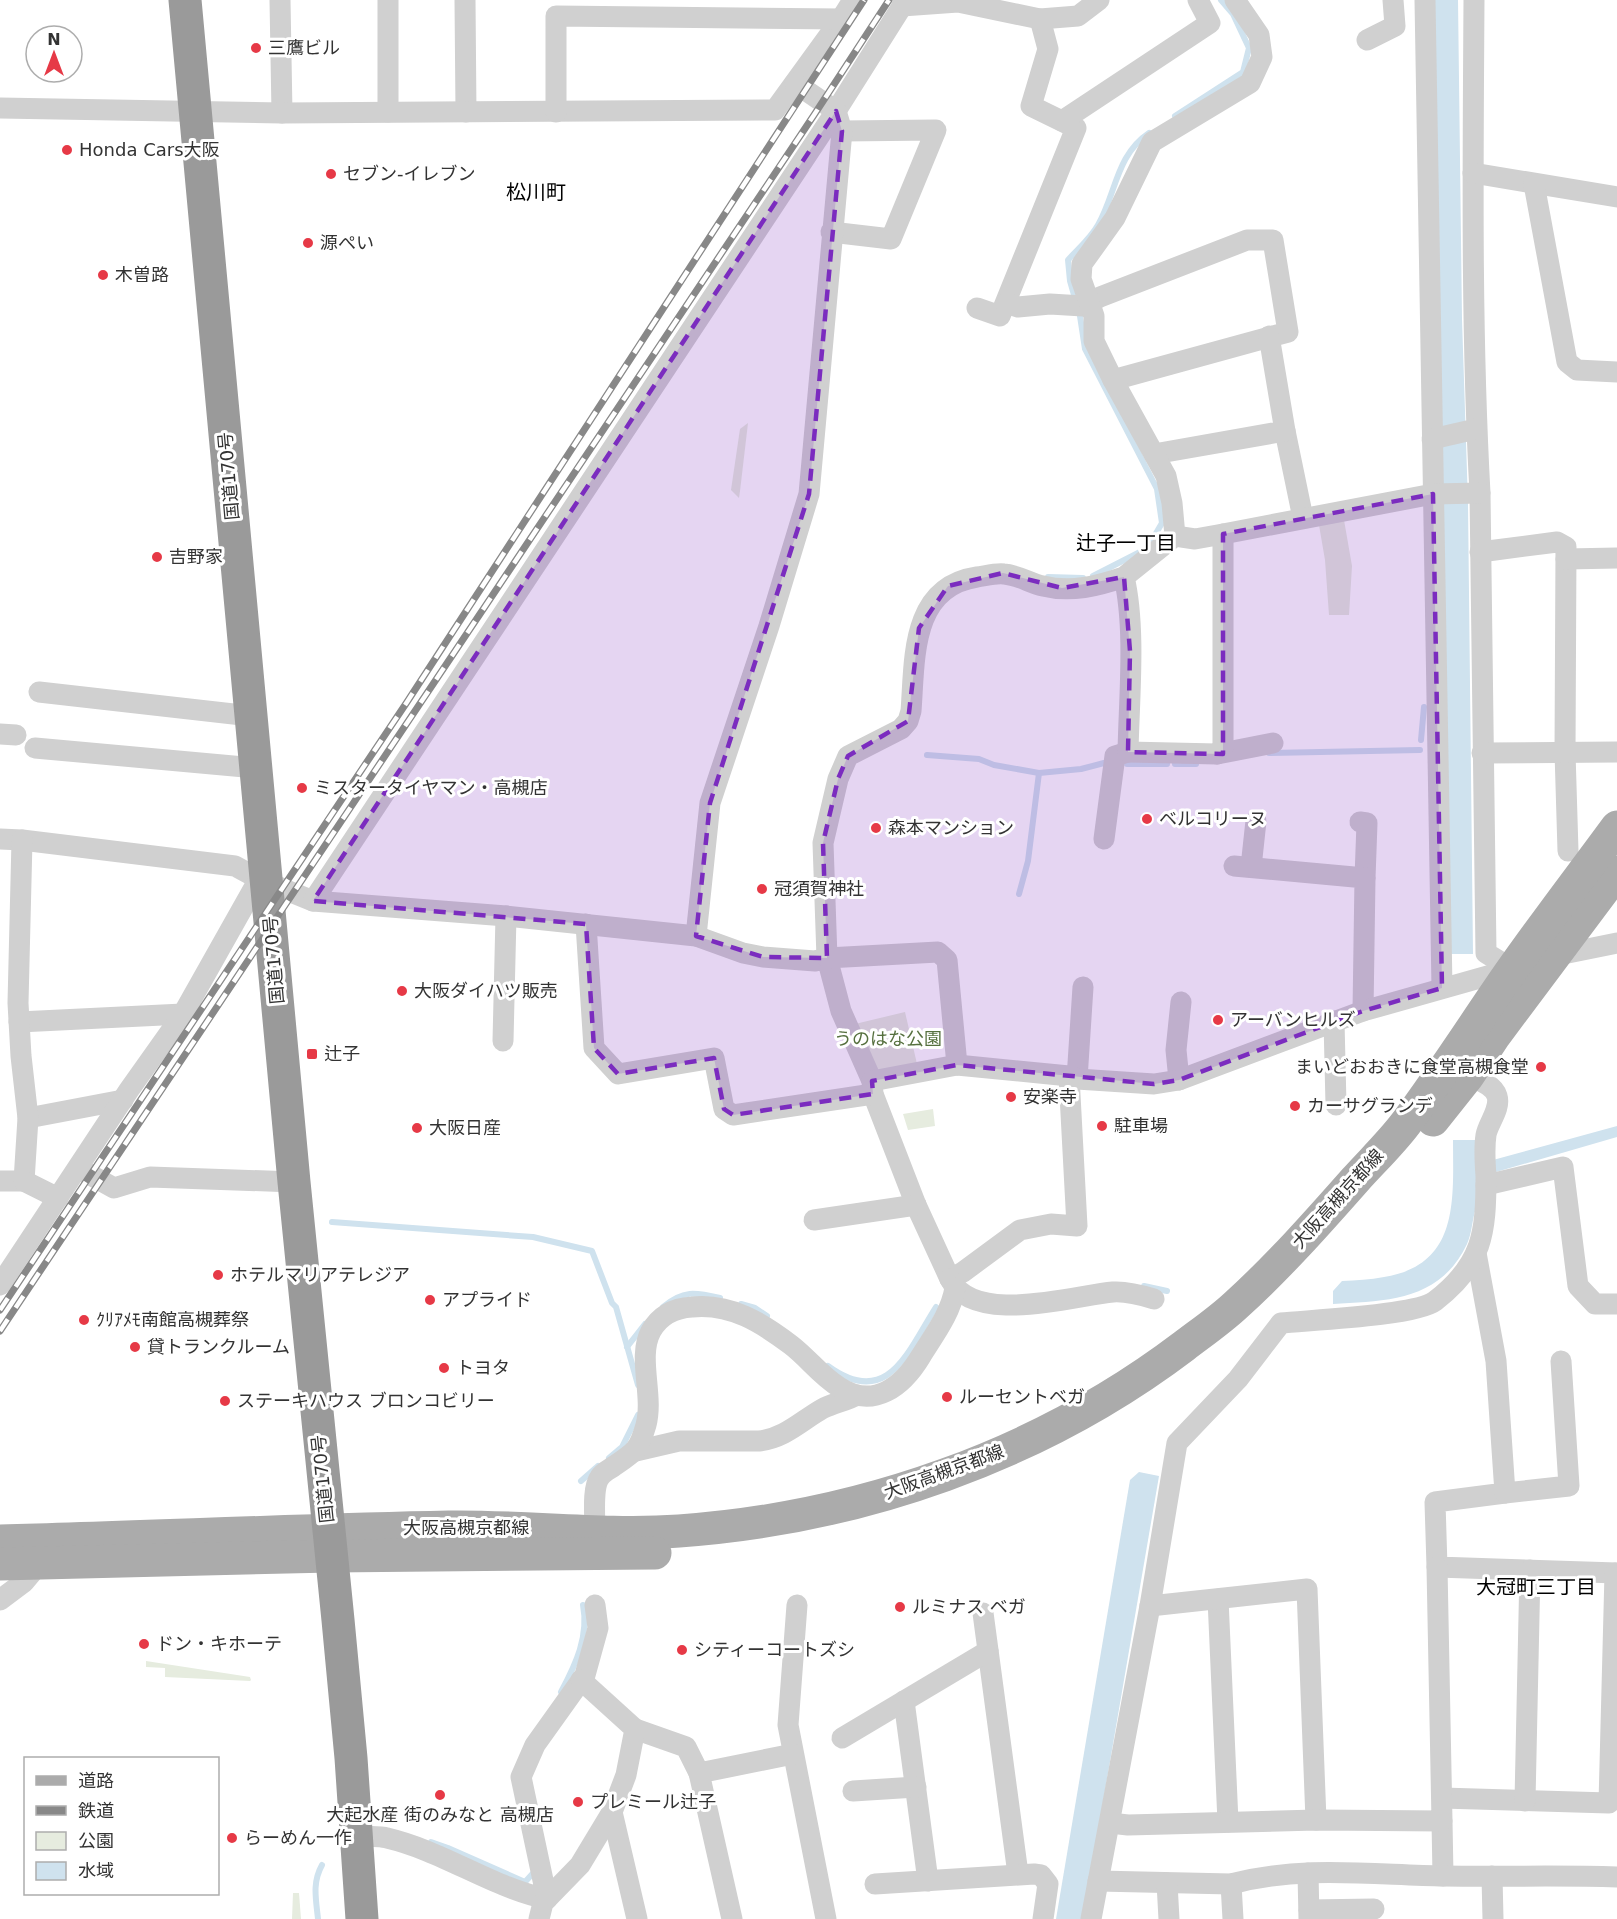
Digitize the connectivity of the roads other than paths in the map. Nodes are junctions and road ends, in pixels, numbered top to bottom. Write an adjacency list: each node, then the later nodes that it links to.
1 (185, 0): 18 (highway, 国道170号)
2 (280, 0): 22 (street)
3 (388, 0): 19 (street)
4 (465, 0): 20 (street)
5 (853, 0): 14 (street)
6 (1099, 0): 13 (street)
7 (1198, 0): 24 (street)
8 (1235, 0): 30 (street)
9 (1393, 0): 15 (street)
10 (1425, 0): 37 (street)
11 (1474, 0): 25 (street)
12 (904, 3): 13 (street); 23 (street)
13 (1040, 19): 24 (street)
14 (841, 20): 16 (street); 21 (street)
15 (1367, 40)
16 (795, 83): 21 (street); 23 (street)
17 (0, 108): 18 (street)
18 (195, 111): 22 (street); 49 (highway, 国道170号)
19 (388, 112): 20 (street); 22 (street)
20 (466, 112): 21 (street)
21 (556, 112)
22 (282, 113)
23 (839, 121): 28 (street); 28 (street); 68 (street)
24 (1062, 121): 29 (street)
25 (1473, 173): 26 (street); 35 (street)
26 (1534, 184): 27 (street); 33 (street)
27 (1617, 197)
28 (831, 232): 71 (street)
29 (1006, 303): 30 (street); 31 (street)
30 (1080, 305): 32 (street); 34 (street)
31 (976, 308)
32 (1269, 336): 34 (street); 36 (street)
33 (1617, 372)
34 (1113, 380): 38 (street)
35 (1473, 430): 37 (street); 40 (street)
36 (1285, 431): 38 (street); 41 (street)
37 (1435, 438): 39 (street)
38 (1154, 454): 43 (street)
39 (1435, 493): 40 (street); 41 (street); 76 (street)
40 (1475, 493): 44 (street)
41 (1303, 518): 42 (street)
42 (1223, 534): 43 (street); 56 (street)
43 (1175, 536): 47 (street)
44 (1480, 552): 46 (street); 55 (street)
45 (1617, 558): 46 (street)
46 (1566, 559): 53 (street)
47 (1124, 577): 52 (street); 74 (street)
48 (39, 692): 49 (street)
49 (251, 716): 57 (highway, 国道170号)
50 (1273, 743): 56 (street)
51 (35, 748): 57 (street)
52 (1128, 752): 56 (street); 62 (street)
53 (1565, 752): 54 (street); 55 (street); 64 (street)
54 (1617, 752)
55 (1482, 753): 75 (street)
56 (1217, 754)
57 (256, 768): 67 (highway, 国道170号)
58 (1256, 820): 66 (street)
59 (1360, 822): 66 (street)
60 (1617, 827): 75 (main road, 大阪高槻京都線)
61 (0, 839): 63 (street)
62 (1104, 839)
63 (22, 840): 67 (street); 82 (street)
64 (1568, 851)
65 (1617, 872): 73 (main road, 大阪高槻京都線)
66 (1365, 878): 79 (street)
67 (263, 880): 68 (street); 80 (street); 95 (highway, 国道170号)
68 (313, 901): 69 (street)
69 (506, 916): 70 (street); 83 (street)
70 (586, 924): 71 (street); 88 (street)
71 (696, 936): 74 (street)
72 (1617, 943): 73 (street)
73 (1554, 955): 75 (street); 85 (main road, 大阪高槻京都線)
74 (827, 958): 84 (street); 88 (street)
75 (1512, 969): 76 (street); 109 (main road, 大阪高槻京都線)
76 (1451, 986): 79 (street)
77 (1083, 987): 86 (street)
78 (1181, 1002): 87 (street)
79 (1363, 1011): 81 (street)
80 (183, 1014): 82 (street); 89 (street)
81 (1334, 1021): 87 (street); 90 (street)
82 (19, 1022): 91 (street)
83 (503, 1041)
84 (957, 1065): 86 (street); 88 (street)
85 (1468, 1076): 96 (street); 111 (main road, 大阪高槻京都線)
86 (1073, 1077): 87 (street); 101 (street)
87 (1179, 1080)
88 (873, 1088): 98 (street)
89 (123, 1100): 91 (street); 92 (street)
90 (1336, 1105)
91 (28, 1118): 94 (street)
92 (78, 1168): 95 (street); 97 (street)
93 (0, 1181): 94 (street)
94 (24, 1181): 97 (street)
95 (294, 1182): 111 (highway, 国道170号)
96 (1486, 1182): 100 (street); 104 (street)
97 (58, 1198): 102 (street)
98 (916, 1205): 99 (street); 101 (street)
99 (814, 1220)
100 (1476, 1253): 108 (street); 121 (street)
101 (952, 1283): 103 (street); 106 (street)
102 (0, 1285)
103 (1154, 1299)
104 (1617, 1304)
105 (1562, 1361): 108 (street)
106 (857, 1395): 107 (street); 107 (street)
107 (636, 1451): 109 (street)
108 (1505, 1493): 114 (street)
109 (595, 1530): 111 (main road, 大阪高槻京都線)
110 (0, 1541): 111 (main road, 大阪高槻京都線)
111 (330, 1542): 112 (main road, 大阪高槻京都線); 139 (highway, 国道170号)
112 (40, 1563): 113 (main road, 大阪高槻京都線); 118 (street)
113 (0, 1564)
114 (1437, 1568): 115 (street); 132 (street)
115 (1530, 1570): 116 (street); 133 (street)
116 (1616, 1573): 133 (street)
117 (1218, 1599): 121 (street); 135 (street); 137 (street)
118 (0, 1600)
119 (595, 1605): 124 (street)
120 (797, 1605): 128 (street)
121 (1150, 1606): 138 (street)
122 (983, 1613): 123 (street)
123 (988, 1651): 125 (street); 142 (street)
124 (581, 1680): 126 (street); 151 (street)
125 (904, 1701): 127 (street); 130 (street)
126 (635, 1729): 129 (street); 134 (street)
127 (842, 1738)
128 (793, 1754): 129 (street); 158 (street)
129 (699, 1773): 157 (street)
130 (916, 1787): 131 (street); 146 (street)
131 (853, 1791)
132 (1442, 1798): 133 (street); 136 (street)
133 (1526, 1801)
134 (612, 1812): 151 (street); 156 (street)
135 (1316, 1820): 136 (street); 137 (street)
136 (1442, 1821): 143 (street)
137 (1228, 1822): 138 (street)
138 (1110, 1823): 147 (street)
139 (355, 1837): 151 (street); 154 (highway, 国道170号)
140 (1373, 1872): 141 (street); 143 (street); 153 (street)
141 (1308, 1873): 150 (street); 152 (street)
142 (1018, 1874): 146 (street); 159 (street)
143 (1443, 1876): 144 (street)
144 (1492, 1876): 145 (street); 163 (street)
145 (1617, 1877)
146 (928, 1881): 149 (street)
147 (1098, 1881): 148 (street); 160 (street)
148 (1167, 1883): 150 (street); 161 (street)
149 (875, 1884)
150 (1231, 1884): 162 (street)
151 (547, 1899): 155 (street)
152 (1309, 1914): 153 (street)
153 (1374, 1914)
154 (362, 1919)
155 (539, 1919)
156 (637, 1919)
157 (732, 1919)
158 (826, 1919)
159 (1043, 1919)
160 (1091, 1919)
161 (1169, 1919)
162 (1233, 1919)
163 (1493, 1919)

